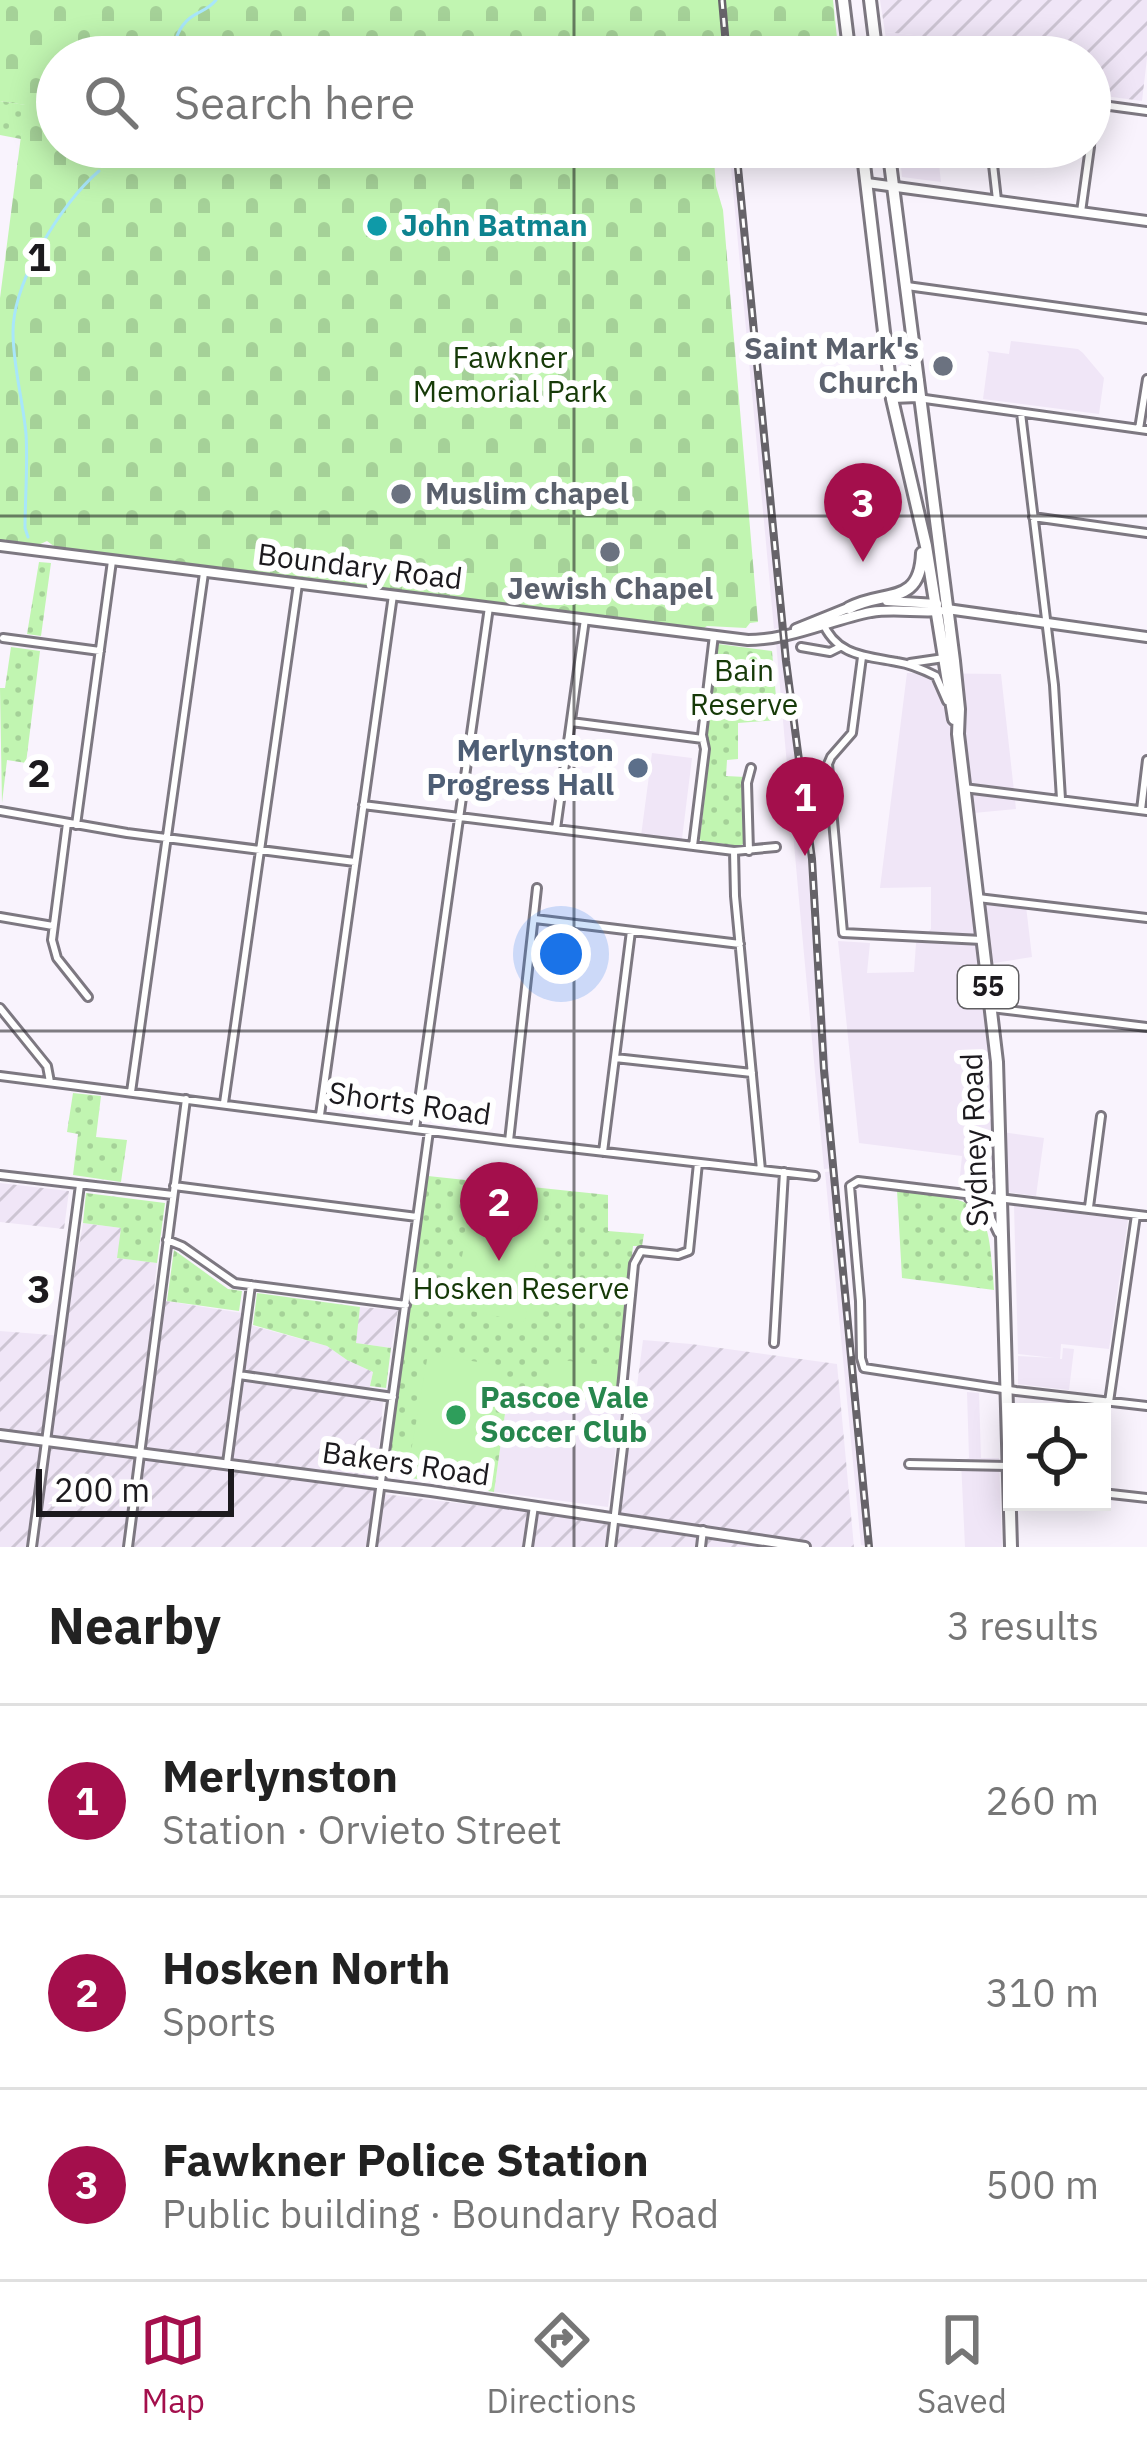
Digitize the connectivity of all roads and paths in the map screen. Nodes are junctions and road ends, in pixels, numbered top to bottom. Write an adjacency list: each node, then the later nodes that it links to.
1 (843, 0): 3 (highway)
2 (870, 0): 4 (highway)
3 (847, 36)
4 (874, 36)
5 (1111, 104): 6 (street)
6 (1147, 111)
7 (865, 168): 11 (highway, Sydney Road / 55)
8 (890, 168): 12 (highway, Sydney Road / 55)
9 (993, 168): 13 (street)
10 (1087, 168): 14 (street)
11 (867, 184): 12 (street); 20 (highway, Sydney Road / 55)
12 (892, 186): 13 (street); 16 (highway, Sydney Road / 55)
13 (997, 200): 14 (street)
14 (1082, 212): 15 (street)
15 (1147, 221)
16 (905, 286): 17 (street); 19 (highway, Sydney Road / 55)
17 (1147, 319)
18 (1147, 379): 22 (street)
19 (918, 398): 20 (street); 21 (street); 33 (highway, Sydney Road / 55)
20 (892, 399): 24 (highway, Sydney Road / 55)
21 (1021, 413): 22 (street); 23 (street)
22 (1143, 430)
23 (1033, 517): 25 (street); 36 (street)
24 (923, 533): 32 (highway); 33 (highway, Sydney Road / 55)
25 (1147, 533)
26 (0, 546): 27 (street, Boundary Road)
27 (112, 561): 28 (street, Boundary Road); 42 (street)
28 (205, 573): 29 (street, Boundary Road); 60 (street)
29 (298, 584): 30 (street, Boundary Road); 63 (street)
30 (393, 596): 31 (street, Boundary Road); 54 (street)
31 (489, 607): 34 (street, Boundary Road); 57 (street)
32 (849, 608): 33 (street, Boundary Road); 35 (street, Boundary Road)
33 (940, 608): 35 (street, Boundary Road); 36 (street); 44 (highway, Sydney Road / 55); 48 (highway, Sydney Road / 55)
34 (585, 619): 37 (street, Boundary Road); 47 (street)
35 (826, 621): 37 (street, Boundary Road); 40 (street)
36 (1046, 623): 39 (street); 53 (street)
37 (714, 634): 49 (street)
38 (3, 638): 42 (street)
39 (1147, 638)
40 (837, 644): 41 (street); 43 (street)
41 (801, 646)
42 (100, 651): 58 (street)
43 (862, 657): 45 (street); 74 (street)
44 (944, 658): 45 (street); 46 (highway, Sydney Road / 55)
45 (907, 664): 46 (street)
46 (951, 710): 48 (highway, Sydney Road / 55)
47 (571, 722): 49 (street); 59 (street)
48 (958, 734): 52 (highway, Sydney Road / 55)
49 (703, 739): 61 (street)
50 (1147, 760): 55 (street)
51 (751, 769): 64 (street)
52 (964, 788): 53 (street); 68 (highway, Sydney Road / 55)
53 (1060, 799): 55 (street)
54 (363, 805): 57 (street); 66 (street)
55 (1144, 810)
56 (0, 811): 58 (street)
57 (460, 818): 59 (street); 89 (street)
58 (71, 824): 60 (street); 72 (street)
59 (556, 830): 61 (street)
60 (167, 838): 63 (street); 84 (street)
61 (693, 846): 65 (street)
62 (776, 847): 64 (street)
63 (260, 850): 66 (street); 86 (street)
64 (749, 850): 65 (street)
65 (734, 851): 75 (street)
66 (355, 862): 87 (street)
67 (537, 887): 70 (street)
68 (978, 898): 71 (street); 74 (highway, Sydney Road / 55)
69 (0, 917): 72 (street)
70 (533, 918): 73 (street); 91 (street)
71 (1147, 918)
72 (53, 926): 76 (street)
73 (631, 931): 75 (street); 80 (street)
74 (982, 940): 78 (highway, Sydney Road / 55)
75 (740, 944): 81 (street)
76 (88, 997)
77 (0, 1008): 83 (street)
78 (991, 1009): 79 (street); 98 (highway, Sydney Road / 55)
79 (1147, 1027)
80 (615, 1058): 81 (street); 92 (street)
81 (752, 1073): 94 (street)
82 (0, 1076): 83 (street, Shorts Road)
83 (50, 1082): 84 (street, Shorts Road)
84 (131, 1092): 85 (street, Shorts Road)
85 (187, 1099): 86 (street, Shorts Road); 100 (street)
86 (224, 1103): 87 (street, Shorts Road)
87 (319, 1116): 89 (street, Shorts Road)
88 (1101, 1116): 103 (street)
89 (416, 1129): 90 (street, Shorts Road)
90 (429, 1131): 91 (street, Shorts Road); 106 (street)
91 (509, 1141): 92 (street, Shorts Road)
92 (603, 1152): 93 (street, Shorts Road)
93 (698, 1163): 94 (street, Shorts Road); 129 (street)
94 (761, 1170): 95 (street, Shorts Road)
95 (784, 1172): 97 (street, Shorts Road); 111 (street)
96 (0, 1175): 99 (street)
97 (815, 1176)
98 (1001, 1176): 101 (street); 102 (highway, Sydney Road / 55)
99 (80, 1185): 100 (street); 119 (street)
100 (174, 1190): 106 (street); 107 (street)
101 (967, 1195): 102 (street); 108 (street); 113 (street)
102 (1001, 1199): 103 (street); 108 (highway, Sydney Road / 55)
103 (1089, 1208): 104 (street)
104 (1136, 1215): 105 (street); 115 (street)
105 (1147, 1216)
106 (417, 1217): 110 (street)
107 (167, 1240): 109 (street); 120 (street)
108 (1003, 1241): 113 (highway, Sydney Road / 55)
109 (251, 1285): 110 (street); 112 (street)
110 (406, 1305): 114 (street)
111 (775, 1342)
112 (238, 1376): 114 (street); 121 (street)
113 (1006, 1389): 115 (street); 116 (highway, Sydney Road / 55)
114 (393, 1397): 124 (street)
115 (1109, 1402): 117 (street)
116 (1007, 1403)
117 (1147, 1406)
118 (0, 1435): 119 (street, Bakers Road)
119 (46, 1441): 120 (street, Bakers Road); 132 (street)
120 (139, 1452): 121 (street, Bakers Road); 133 (street)
121 (227, 1463): 124 (street, Bakers Road)
122 (909, 1464): 123 (street)
123 (1003, 1466)
124 (381, 1484): 127 (street, Bakers Road); 134 (street)
125 (1111, 1494): 126 (street)
126 (1147, 1498)
127 (534, 1506): 129 (street, Bakers Road); 135 (street)
128 (1010, 1511): 138 (highway, Sydney Road / 55)
129 (615, 1517): 130 (street, Bakers Road); 136 (street)
130 (703, 1530): 131 (street, Bakers Road); 137 (street)
131 (797, 1546)
132 (32, 1547)
133 (128, 1547)
134 (373, 1547)
135 (528, 1547)
136 (611, 1547)
137 (701, 1547)
138 (1011, 1547)

